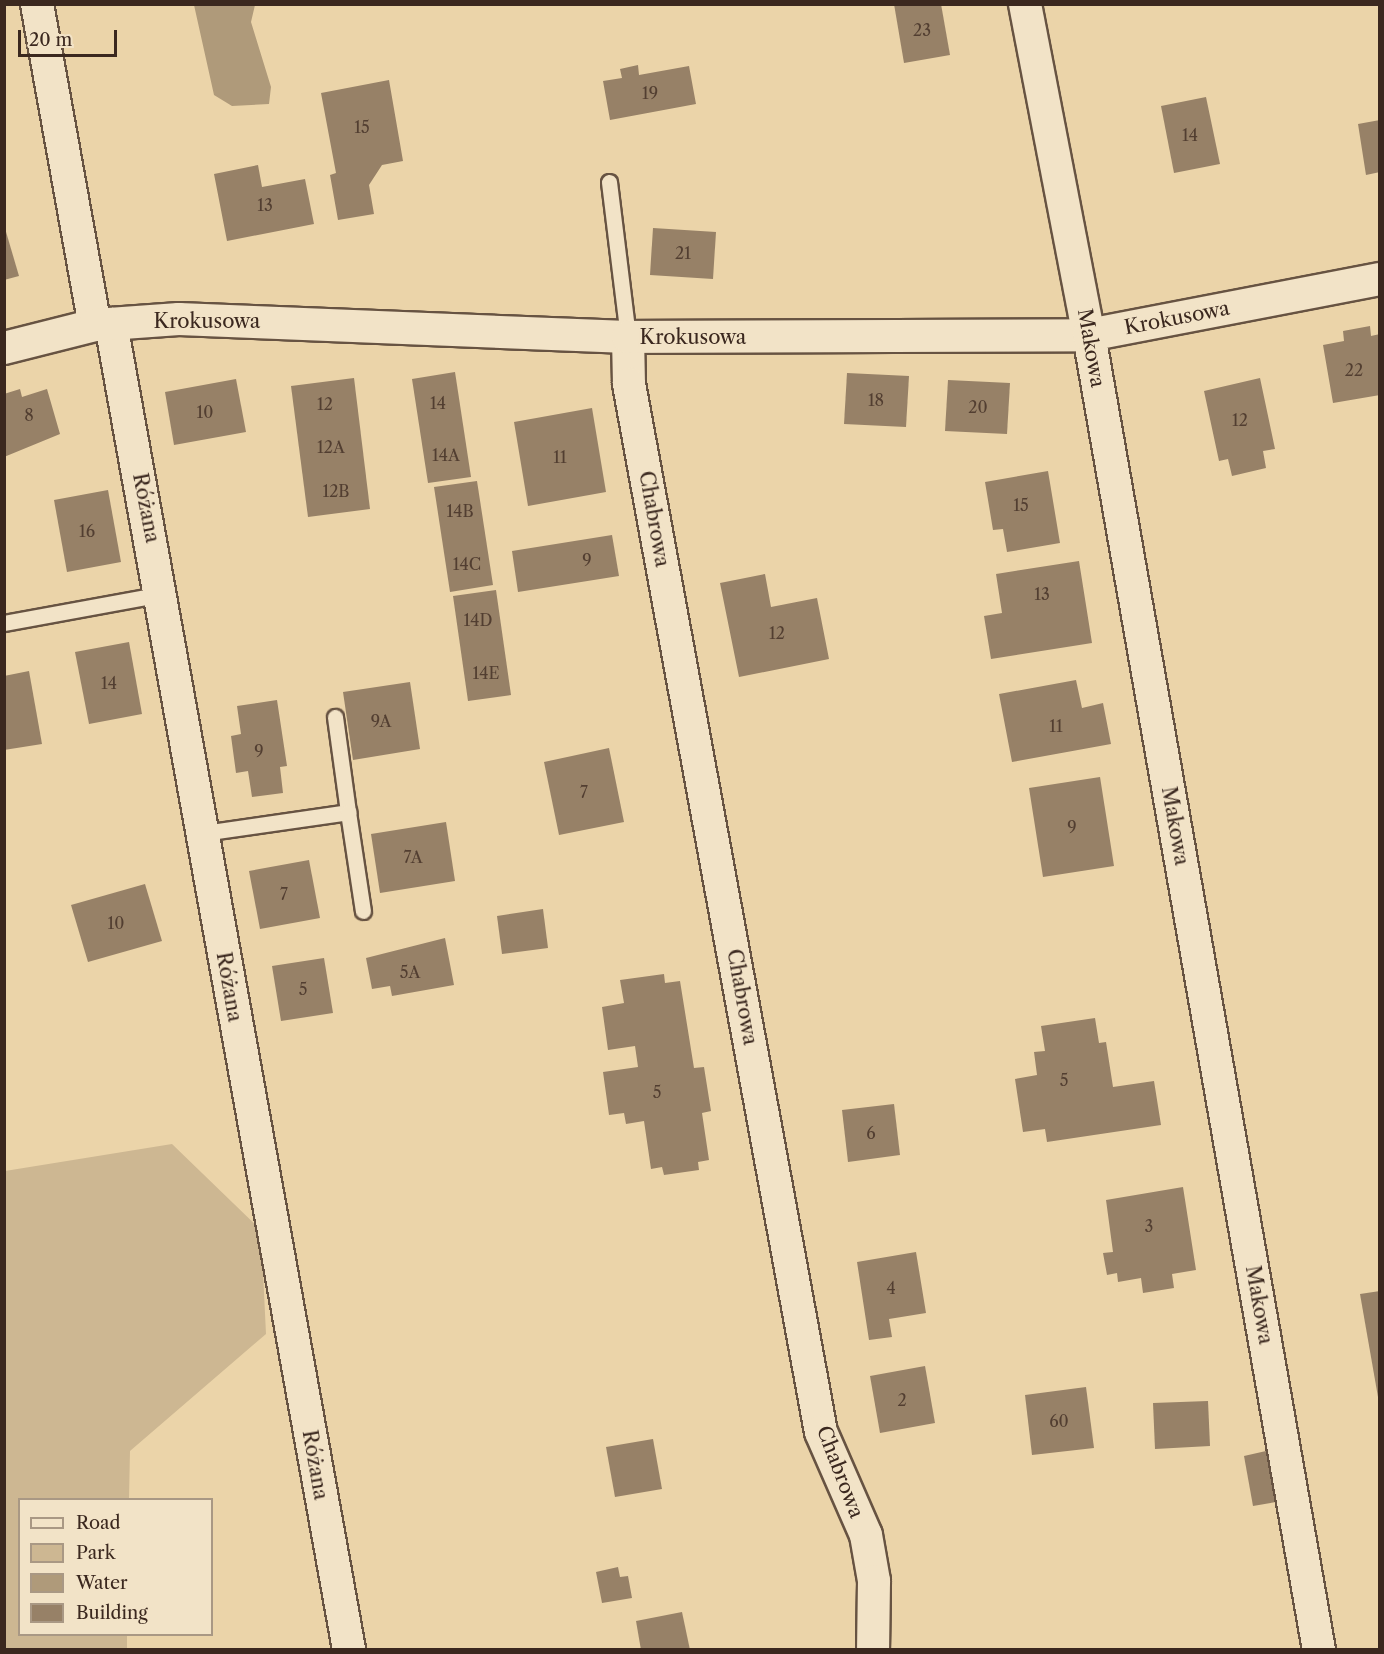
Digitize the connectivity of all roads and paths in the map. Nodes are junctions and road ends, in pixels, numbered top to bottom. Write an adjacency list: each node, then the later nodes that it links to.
1 (37, 4): 5 (street, Różana)
2 (1025, 4): 6 (street, Makowa)
3 (609, 182): 7 (lane)
4 (1380, 279): 6 (street, Krokusowa)
5 (103, 324): 7 (street, Krokusowa); 8 (street, Krokusowa); 9 (street, Różana)
6 (1089, 335): 7 (street, Krokusowa); 17 (street, Makowa)
7 (628, 337): 16 (street, Chabrowa)
8 (4, 348)
9 (162, 594): 10 (lane); 13 (street, Różana)
10 (4, 623)
11 (335, 717): 12 (lane)
12 (348, 812): 13 (lane); 14 (lane)
13 (203, 833): 15 (street, Różana)
14 (363, 911)
15 (349, 1650)
16 (873, 1650)
17 (1319, 1650)

